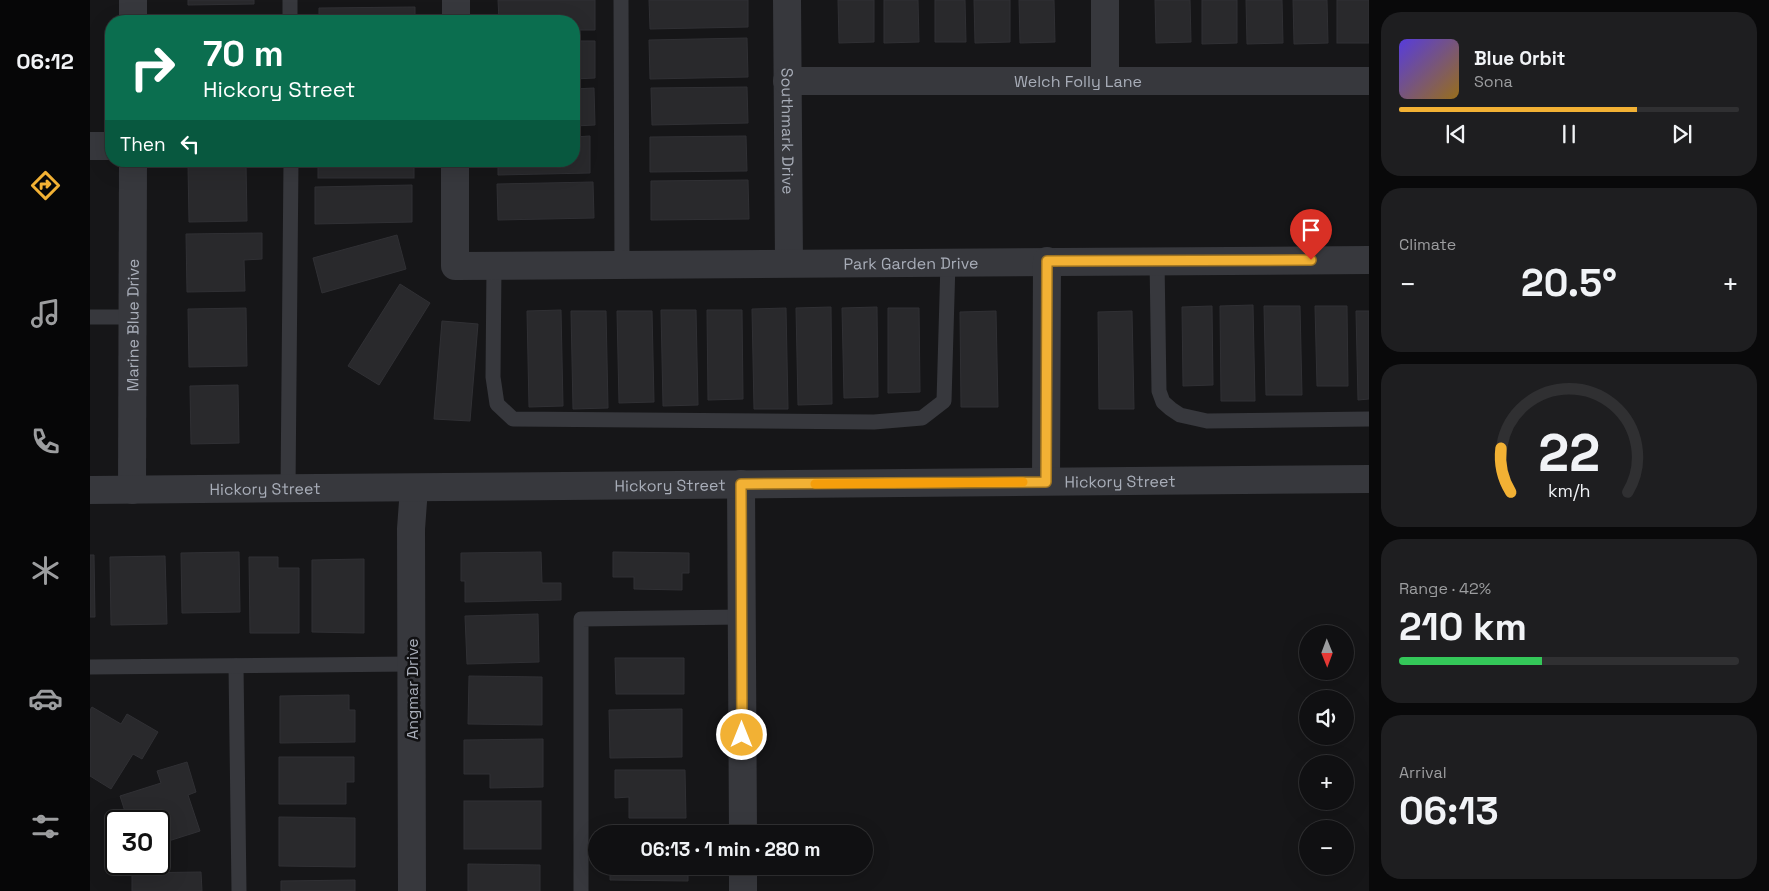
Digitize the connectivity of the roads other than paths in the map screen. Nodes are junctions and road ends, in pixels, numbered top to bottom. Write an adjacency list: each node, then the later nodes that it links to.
1 (133, 0): 7 (street)
2 (290, 0): 8 (lane)
3 (456, 0): 9 (street)
4 (622, 0): 23 (lane)
5 (787, 0): 10 (street, Southmark Drive)
6 (1105, 0): 11 (street)
7 (133, 15)
8 (290, 15)
9 (456, 15)
10 (787, 81): 11 (street, Welch Folly Lane); 22 (street, Southmark Drive)
11 (1105, 81): 12 (street, Welch Folly Lane)
12 (1369, 82)
13 (90, 146): 14 (street)
14 (105, 146)
15 (133, 167): 26 (street, Marine Blue Drive)
16 (290, 167): 31 (lane)
17 (455, 167): 24 (street, Park Garden Drive)
18 (1156, 260): 19 (street, Park Garden Drive); 20 (street, Park Garden Drive); 27 (lane)
19 (1369, 260)
20 (1047, 261): 21 (street, Park Garden Drive); 29 (street)
21 (948, 262): 22 (street, Park Garden Drive); 24 (lane)
22 (789, 263): 23 (street, Park Garden Drive)
23 (622, 265): 24 (street, Park Garden Drive)
24 (494, 266)
25 (90, 317): 26 (lane)
26 (132, 317): 34 (street, Marine Blue Drive)
27 (1369, 419)
28 (1369, 479): 29 (street, Hickory Street)
29 (1046, 482): 30 (street, Hickory Street)
30 (741, 484): 32 (street, Hickory Street); 35 (street)
31 (288, 488): 32 (street, Hickory Street); 34 (street, Hickory Street)
32 (414, 488): 36 (street, Angmar Drive)
33 (90, 490): 34 (street, Hickory Street)
34 (132, 490)
35 (742, 617): 39 (street); 43 (lane)
36 (412, 664): 37 (lane); 42 (street, Angmar Drive)
37 (236, 666): 38 (lane); 41 (lane)
38 (90, 667)
39 (743, 825)
40 (743, 875): 44 (street)
41 (239, 891)
42 (412, 891)
43 (582, 891)
44 (743, 891)

